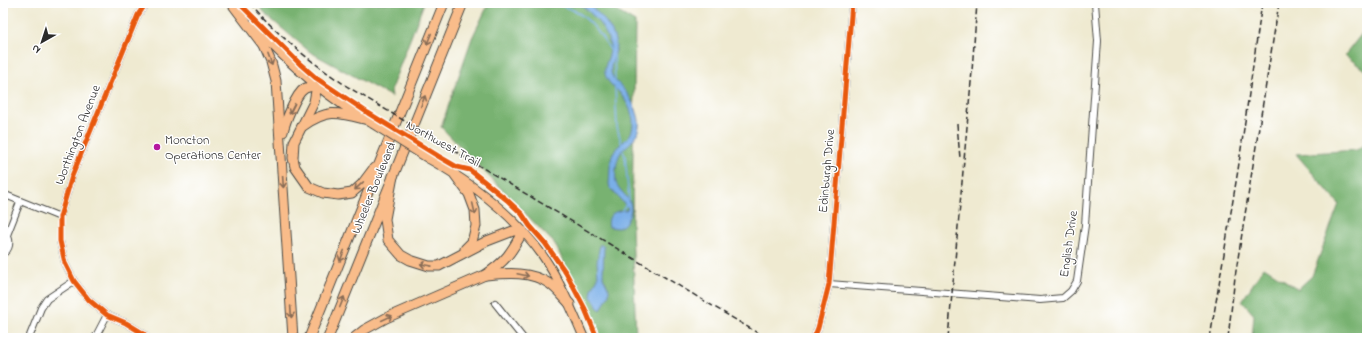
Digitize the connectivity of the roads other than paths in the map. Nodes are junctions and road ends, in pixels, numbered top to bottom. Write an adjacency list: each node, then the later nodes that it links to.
1 (146, 3): 16 (street, Worthington Avenue)
2 (444, 3): 11 (highway, Wheeler Boulevard, one-way to 11)
3 (463, 3): 13 (highway, Wheeler Boulevard, one-way to 3)
4 (852, 3): 23 (street, Edinburgh Drive)
5 (1095, 3): 23 (street, English Drive)
6 (232, 4): 7 (main road); 10 (highway, one-way to 10)
7 (317, 85): 8 (main road); 9 (highway); 10 (highway, one-way to 10)
8 (364, 119): 9 (highway); 12 (main road, bridge)
9 (301, 128): 11 (highway, one-way to 9)
10 (281, 143): 30 (highway, one-way to 30)
11 (383, 156): 31 (highway, Wheeler Boulevard, one-way to 31)
12 (455, 175): 17 (main road); 20 (highway, one-way to 20)
13 (394, 176): 20 (highway, one-way to 13); 32 (highway, Wheeler Boulevard, one-way to 13)
14 (3, 194): 15 (street)
15 (20, 202): 16 (street); 18 (street)
16 (60, 217): 22 (street, Worthington Avenue)
17 (523, 231): 20 (highway); 21 (highway); 25 (main road)
18 (5, 235): 19 (street)
19 (3, 253)
20 (462, 253)
21 (485, 275): 25 (highway, one-way to 25); 33 (highway, one-way to 21)
22 (74, 281): 26 (street, Worthington Avenue); 27 (street)
23 (829, 284): 36 (street, Edinburgh Drive)
24 (495, 303): 34 (street)
25 (570, 304): 35 (main road)
26 (107, 315): 28 (street); 29 (street, Worthington Avenue)
27 (29, 338)
28 (95, 338)
29 (147, 338)
30 (293, 338)
31 (309, 338)
32 (328, 338)
33 (354, 338)
34 (523, 338)
35 (584, 338)
36 (814, 338)

